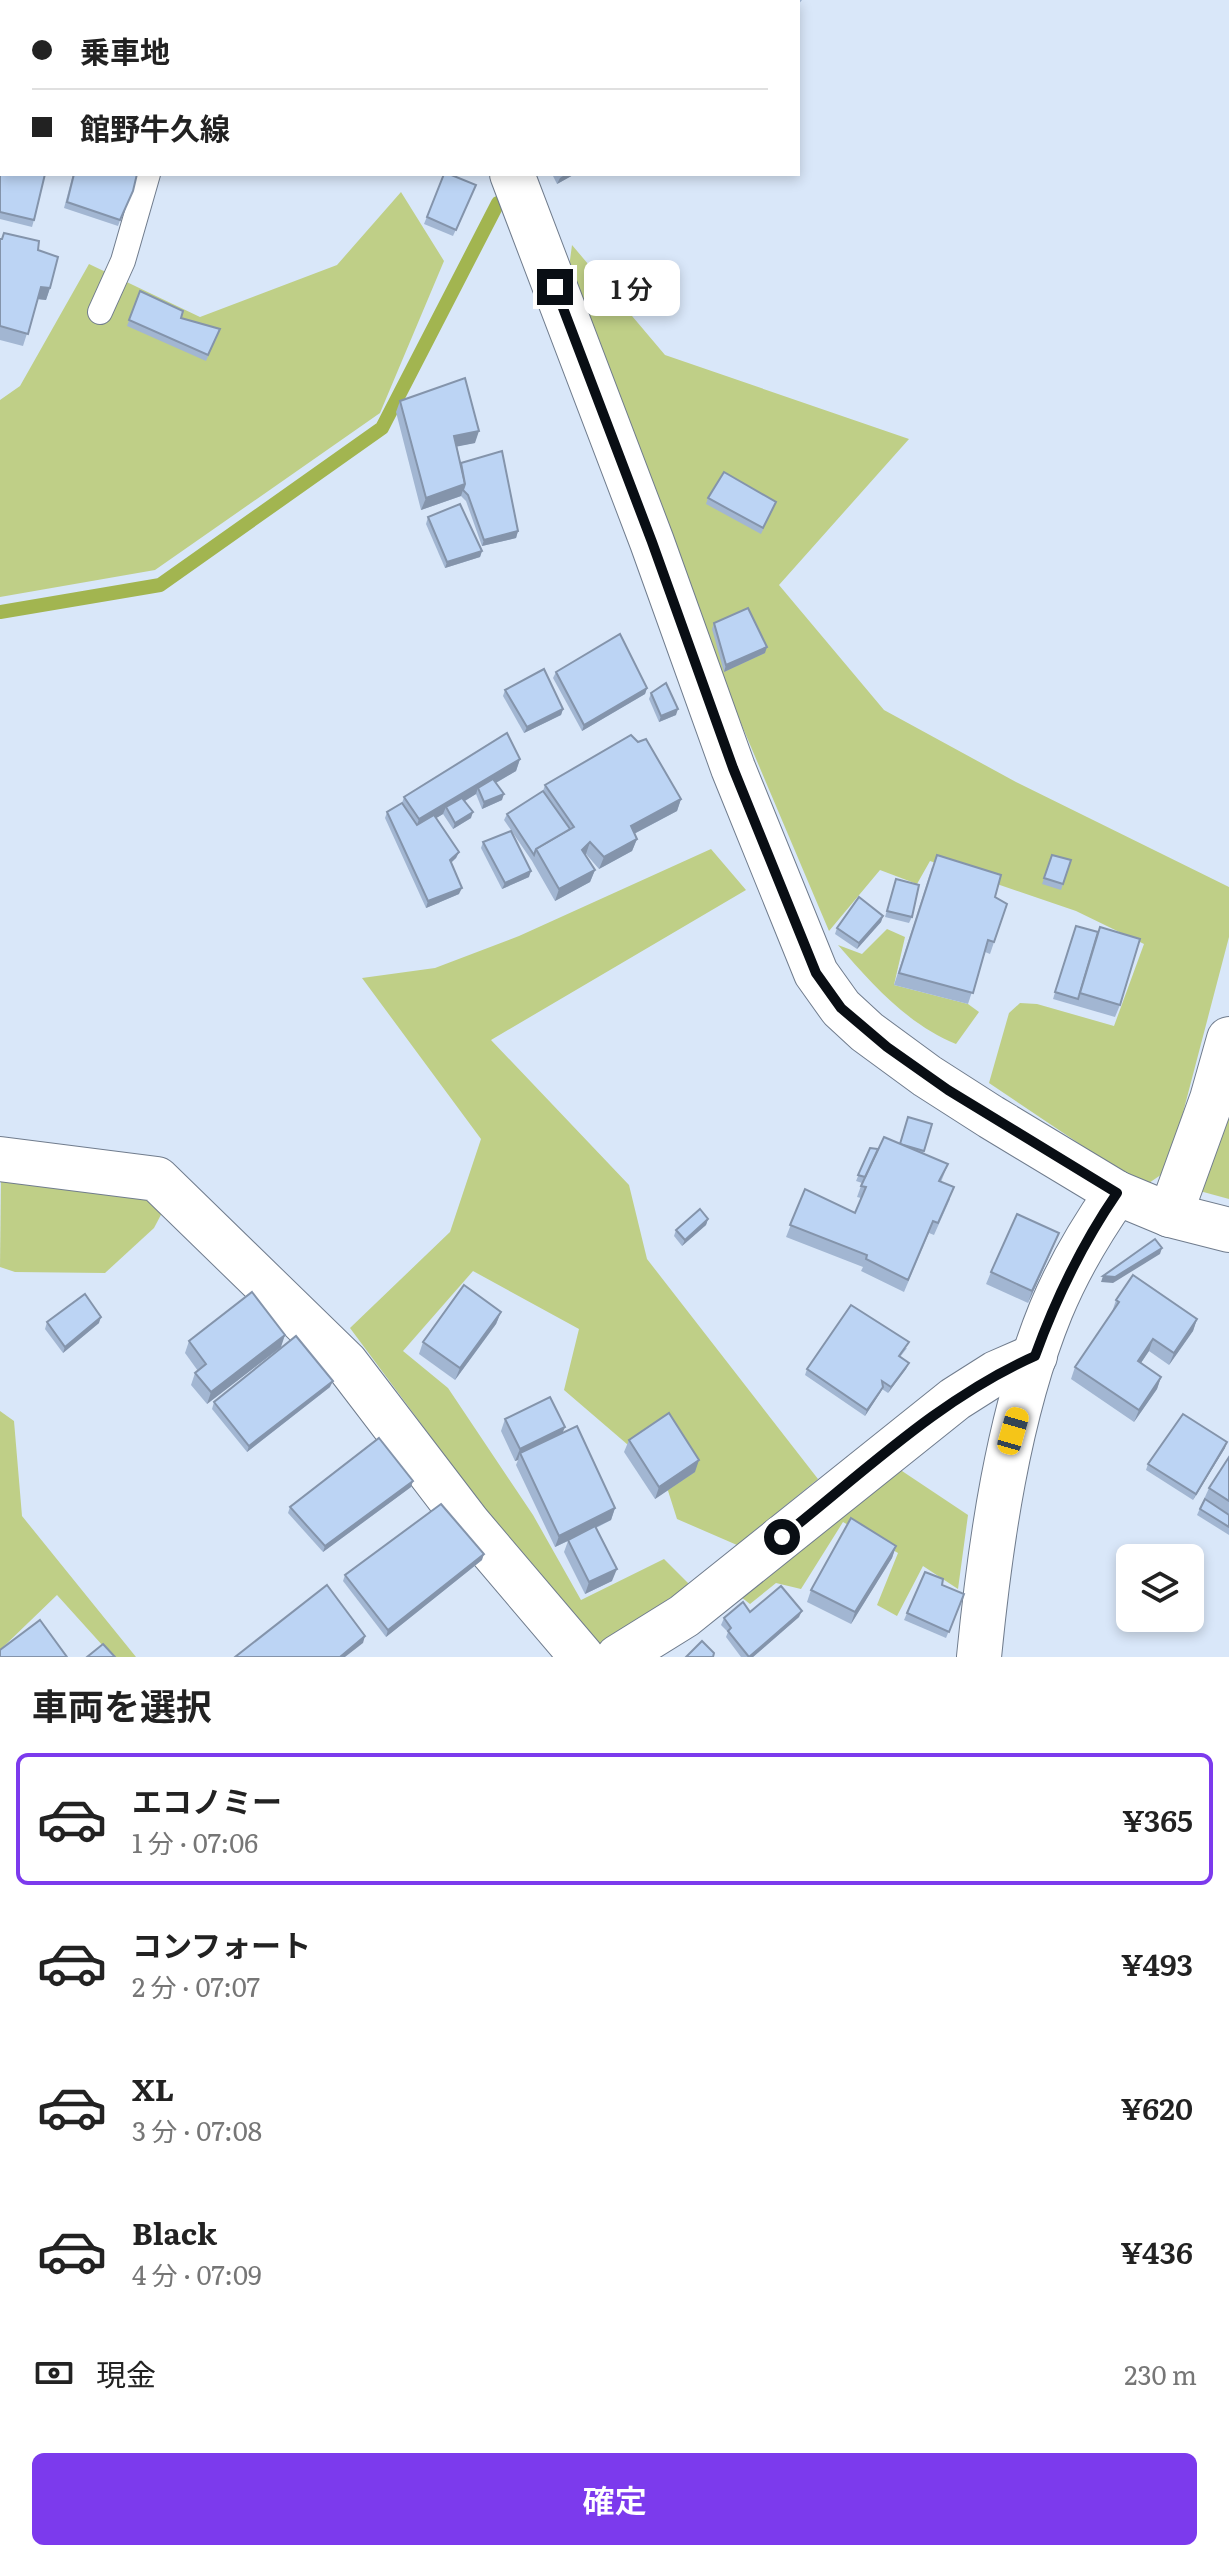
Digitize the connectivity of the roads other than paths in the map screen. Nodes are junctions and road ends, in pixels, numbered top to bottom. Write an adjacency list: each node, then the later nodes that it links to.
1 (147, 176): 3 (lane)
2 (513, 176): 6 (street)
3 (100, 312)
4 (1229, 1039): 7 (street)
5 (0, 1159): 10 (street)
6 (1117, 1193): 7 (street); 9 (street)
7 (1170, 1215): 8 (street)
8 (1229, 1230)
9 (1035, 1356): 11 (street); 12 (street)
10 (582, 1657)
11 (618, 1657)
12 (979, 1657)

